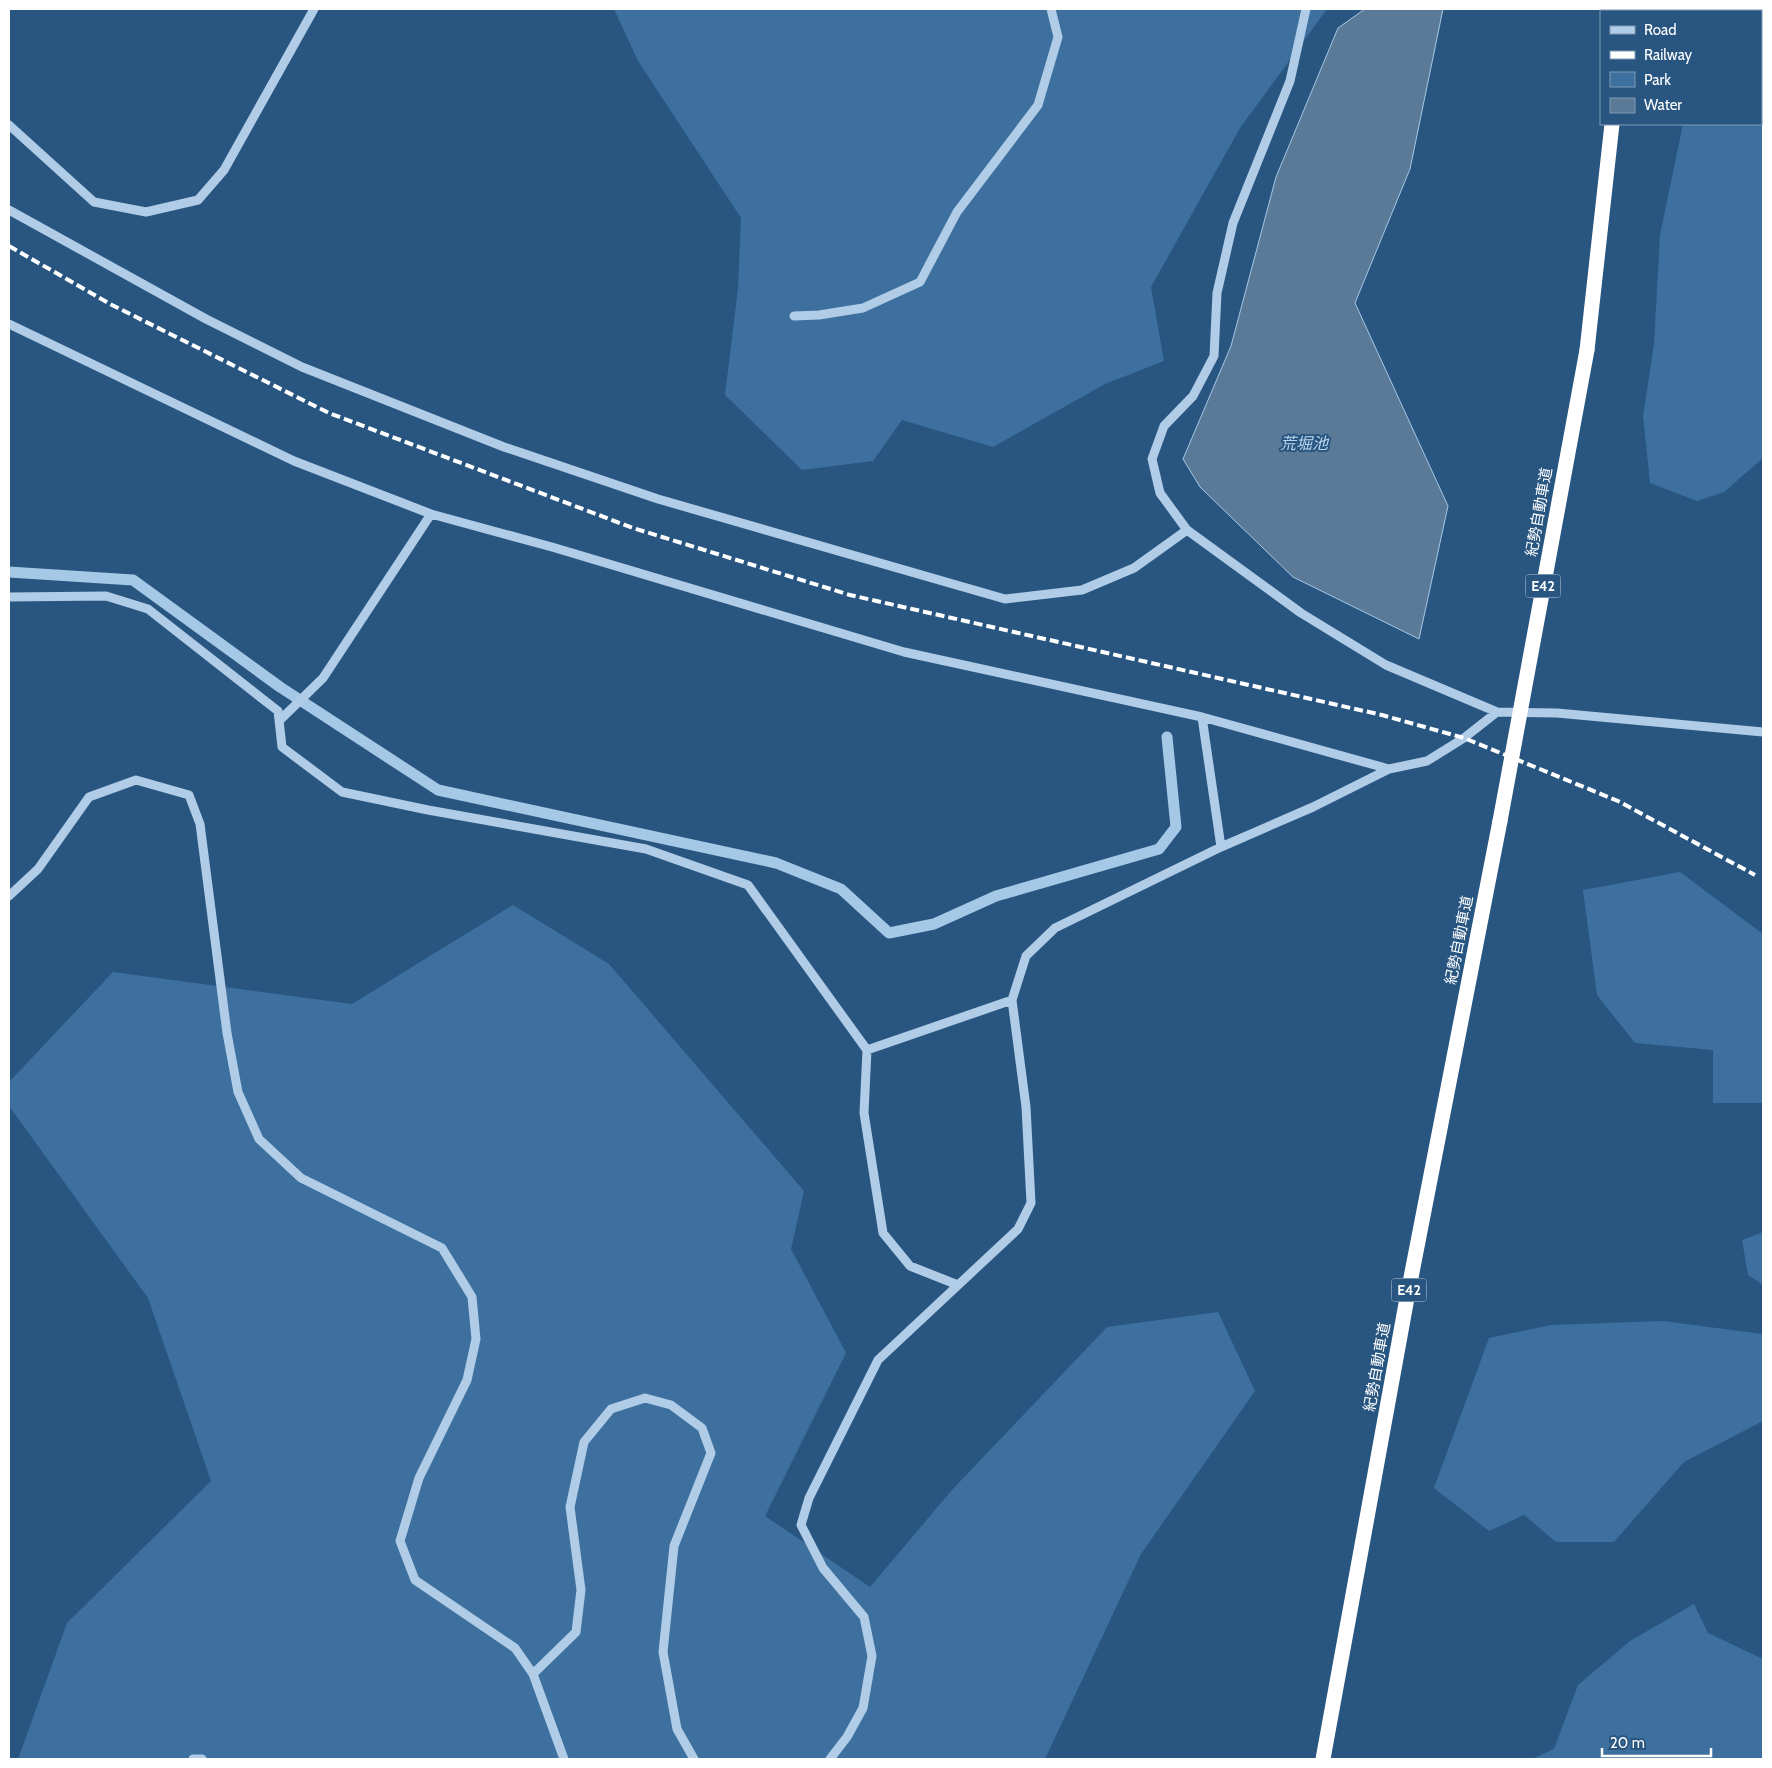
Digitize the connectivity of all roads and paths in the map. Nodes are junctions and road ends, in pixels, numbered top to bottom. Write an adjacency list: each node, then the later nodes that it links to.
1 (314, 9): 4 (street)
2 (1050, 9): 7 (street)
3 (1306, 9): 10 (street)
4 (9, 125)
5 (1612, 125): 28 (highway, 紀勢自動車道 / E42, bridge)
6 (9, 210): 10 (street)
7 (794, 316)
8 (9, 324): 9 (street)
9 (431, 514): 13 (street); 14 (street)
10 (1187, 530): 12 (street)
11 (9, 597): 14 (street)
12 (1497, 712): 15 (street); 16 (street)
13 (1202, 717): 16 (street); 17 (street)
14 (279, 721): 20 (street)
15 (1763, 732)
16 (1389, 769): 17 (street)
17 (1221, 847): 19 (street)
18 (9, 896): 22 (street)
19 (1012, 1000): 20 (street); 21 (street)
20 (867, 1050): 21 (street)
21 (958, 1285): 27 (street)
22 (534, 1674): 25 (street); 26 (street)
23 (193, 1759): 24 (street)
24 (202, 1759)
25 (564, 1759)
26 (694, 1759)
27 (830, 1759)
28 (1323, 1759)

